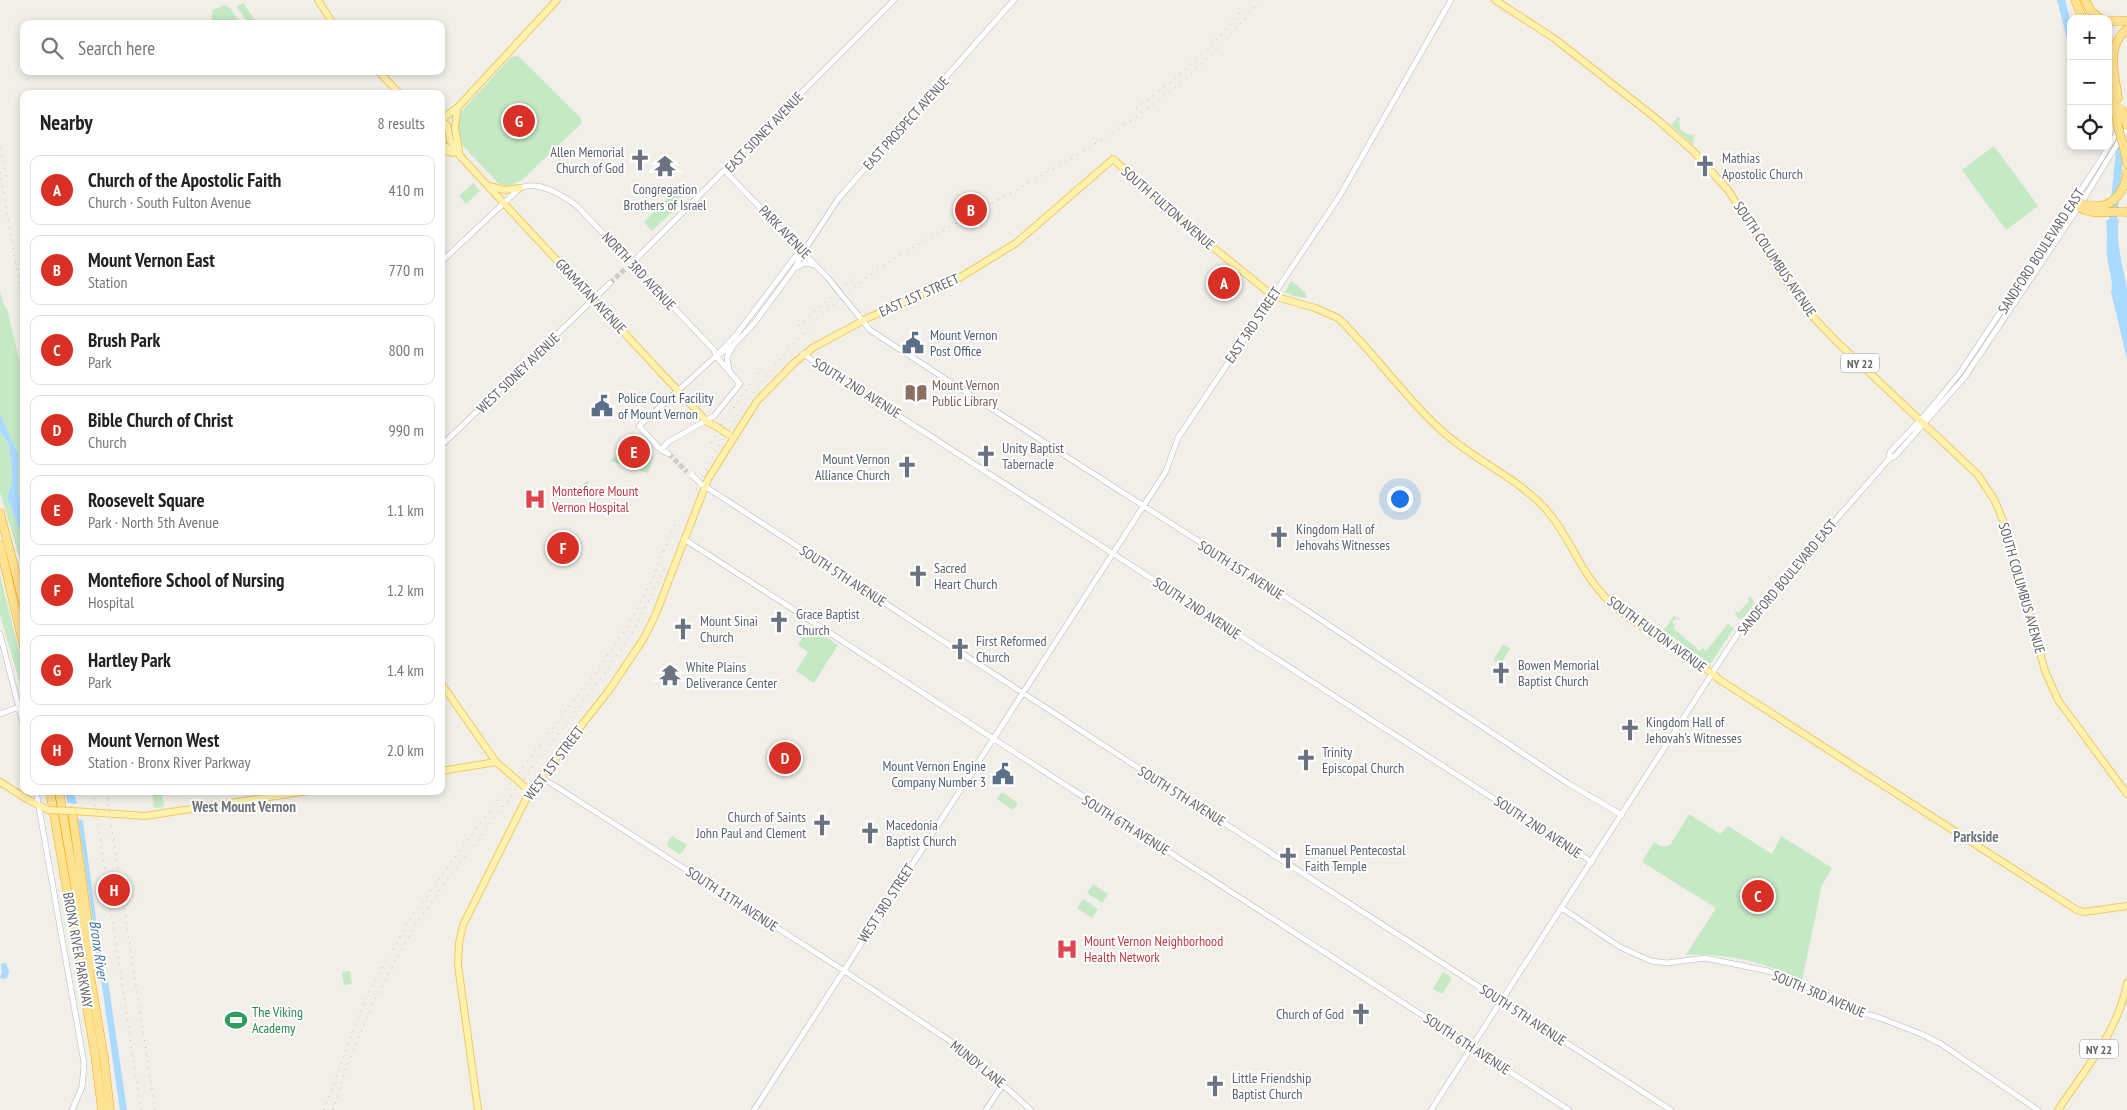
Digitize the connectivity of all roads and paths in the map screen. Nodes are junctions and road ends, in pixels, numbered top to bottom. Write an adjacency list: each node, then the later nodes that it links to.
1 (318, 0): 12 (main road)
2 (557, 0): 22 (main road)
3 (894, 0): 36 (street, EAST SIDNEY AVENUE)
4 (1014, 0): 44 (street, EAST PROSPECT AVENUE)
5 (1452, 0): 50 (street, EAST 3RD STREET)
6 (1496, 0): 58 (main road, SOUTH COLUMBUS AVENUE / NY 22)
7 (2075, 0): 9 (highway)
8 (2083, 0): 10 (highway); 11 (highway)
9 (2081, 15)
10 (2088, 15)
11 (2096, 15)
12 (330, 20)
13 (2127, 21): 14 (highway)
14 (2112, 22)
15 (2127, 29): 20 (highway)
16 (382, 75): 18 (main road)
17 (2112, 81): 20 (highway)
18 (396, 90)
19 (2112, 96): 21 (highway)
20 (2118, 98): 21 (highway)
21 (2118, 108): 26 (highway, bridge); 29 (highway, bridge)
22 (457, 109): 24 (main road); 27 (main road); 33 (main road)
23 (2127, 116): 32 (street, SANDFORD BOULEVARD EAST)
24 (445, 117)
25 (445, 126): 27 (main road, GRAMATAN AVENUE)
26 (2127, 127): 29 (street, SANDFORD BOULEVARD EAST)
27 (448, 131): 28 (main road); 33 (main road, GRAMATAN AVENUE)
28 (445, 141)
29 (2124, 145): 32 (street, SANDFORD BOULEVARD EAST); 35 (highway)
30 (445, 146): 33 (main road, GRAMATAN AVENUE)
31 (445, 151): 33 (main road)
32 (2110, 151): 41 (street, SANDFORD BOULEVARD EAST); 41 (street, SANDFORD BOULEVARD EAST)
33 (460, 155): 38 (main road, GRAMATAN AVENUE)
34 (1113, 159): 50 (main road, SOUTH FULTON AVENUE); 52 (main road, EAST 1ST STREET)
35 (2127, 164)
36 (725, 171): 44 (street, PARK AVENUE); 46 (street, EAST SIDNEY AVENUE)
37 (2127, 173): 42 (highway)
38 (489, 186): 39 (main road); 40 (main road, GRAMATAN AVENUE)
39 (520, 188): 40 (street); 46 (street, NORTH 3RD AVENUE)
40 (504, 203): 45 (street); 51 (main road, GRAMATAN AVENUE)
41 (2078, 204): 42 (highway); 58 (street, SANDFORD BOULEVARD EAST)
42 (2098, 210): 43 (highway)
43 (2124, 211)
44 (804, 251): 47 (street, PARK AVENUE); 48 (street, EAST PROSPECT AVENUE); 55 (street, EAST PROSPECT AVENUE)
45 (445, 258)
46 (632, 263): 55 (street, NORTH 3RD AVENUE)
47 (816, 265): 48 (street); 52 (street, PARK AVENUE, bridge)
48 (794, 269): 53 (street, EAST PROSPECT AVENUE)
49 (610, 283): 51 (street)
50 (1273, 296): 66 (street, EAST 3RD STREET); 77 (main road, SOUTH FULTON AVENUE)
51 (594, 298): 57 (main road, GRAMATAN AVENUE); 61 (street, WEST SIDNEY AVENUE)
52 (860, 318): 54 (main road, EAST 1ST STREET); 66 (street, SOUTH 1ST AVENUE)
53 (733, 346): 55 (street, EAST PROSPECT AVENUE); 56 (street)
54 (804, 354): 60 (main road, EAST 1ST STREET); 70 (street, SOUTH 2ND AVENUE)
55 (716, 356): 56 (street, NORTH 3RD AVENUE); 57 (street, EAST PROSPECT AVENUE)
56 (729, 372): 59 (street, NORTH 3RD AVENUE)
57 (678, 390): 59 (main road, GRAMATAN AVENUE); 62 (street, EAST PROSPECT AVENUE)
58 (1923, 421): 77 (street, SANDFORD BOULEVARD EAST); 90 (main road, SOUTH COLUMBUS AVENUE / NY 22)
59 (707, 422): 60 (main road, GRAMATAN AVENUE, bridge); 62 (street)
60 (729, 435): 65 (main road, WEST 1ST STREET)
61 (445, 442)
62 (661, 450): 63 (street)
63 (669, 454)
64 (689, 474): 65 (street, SOUTH 5TH AVENUE, bridge)
65 (700, 483): 68 (main road, WEST 1ST STREET); 79 (street, SOUTH 5TH AVENUE)
66 (1142, 507): 70 (street, EAST 3RD STREET); 98 (street, SOUTH 1ST AVENUE)
67 (0, 512): 72 (highway)
68 (684, 539): 83 (street, SOUTH 6TH AVENUE); 86 (main road, WEST 1ST STREET)
69 (0, 545): 73 (highway)
70 (1112, 553): 76 (street, EAST 3RD STREET); 99 (street, SOUTH 2ND AVENUE)
71 (0, 568): 73 (highway)
72 (20, 586)
73 (14, 600): 74 (highway)
74 (20, 628)
75 (0, 634): 80 (street)
76 (1052, 646): 79 (street, WEST 3RD STREET)
77 (1713, 674): 98 (street, SANDFORD BOULEVARD EAST); 100 (main road, SOUTH FULTON AVENUE)
78 (445, 689): 84 (main road)
79 (1022, 692): 83 (street, WEST 3RD STREET); 104 (street, SOUTH 5TH AVENUE)
80 (20, 699)
81 (20, 707): 82 (street)
82 (0, 714)
83 (992, 738): 102 (street, WEST 3RD STREET); 107 (street, SOUTH 6TH AVENUE)
84 (496, 762): 85 (main road); 88 (main road, bridge)
85 (445, 770)
86 (540, 777): 88 (main road, WEST 1ST STREET); 102 (street, SOUTH 11TH AVENUE)
87 (0, 782): 89 (main road)
88 (528, 789): 112 (main road, WEST 1ST STREET)
89 (20, 794)
90 (2127, 794)
91 (21, 795): 96 (main road)
92 (36, 795): 96 (street)
93 (51, 795): 110 (highway, BRONX RIVER PARKWAY)
94 (61, 795): 105 (highway, BRONX RIVER PARKWAY)
95 (282, 795): 97 (main road)
96 (37, 805): 97 (main road, bridge); 109 (street)
97 (72, 811): 105 (highway)
98 (1622, 815): 99 (street, SANDFORD BOULEVARD EAST)
99 (1592, 862): 101 (street, SANDFORD BOULEVARD EAST)
100 (2127, 906)
101 (1562, 908): 104 (street, SANDFORD BOULEVARD EAST); 119 (street, SOUTH 3RD AVENUE)
102 (843, 970): 106 (street, SOUTH 11TH AVENUE); 113 (street, WEST 3RD STREET)
103 (2127, 982): 120 (main road, NY 22)
104 (1502, 1001): 107 (street, SANDFORD BOULEVARD EAST); 118 (street, SOUTH 5TH AVENUE)
105 (96, 1010): 111 (highway, BRONX RIVER PARKWAY)
106 (922, 1022): 108 (street, MUNDY LANE)
107 (1472, 1047): 116 (street, SANDFORD BOULEVARD EAST); 117 (street, SOUTH 6TH AVENUE)
108 (1003, 1084): 114 (street); 115 (street, MUNDY LANE)
109 (72, 1110)
110 (102, 1110)
111 (110, 1110)
112 (478, 1110)
113 (754, 1110)
114 (986, 1110)
115 (1031, 1110)
116 (1432, 1110)
117 (1569, 1110)
118 (1671, 1110)
119 (2038, 1110)
120 (2058, 1110)

